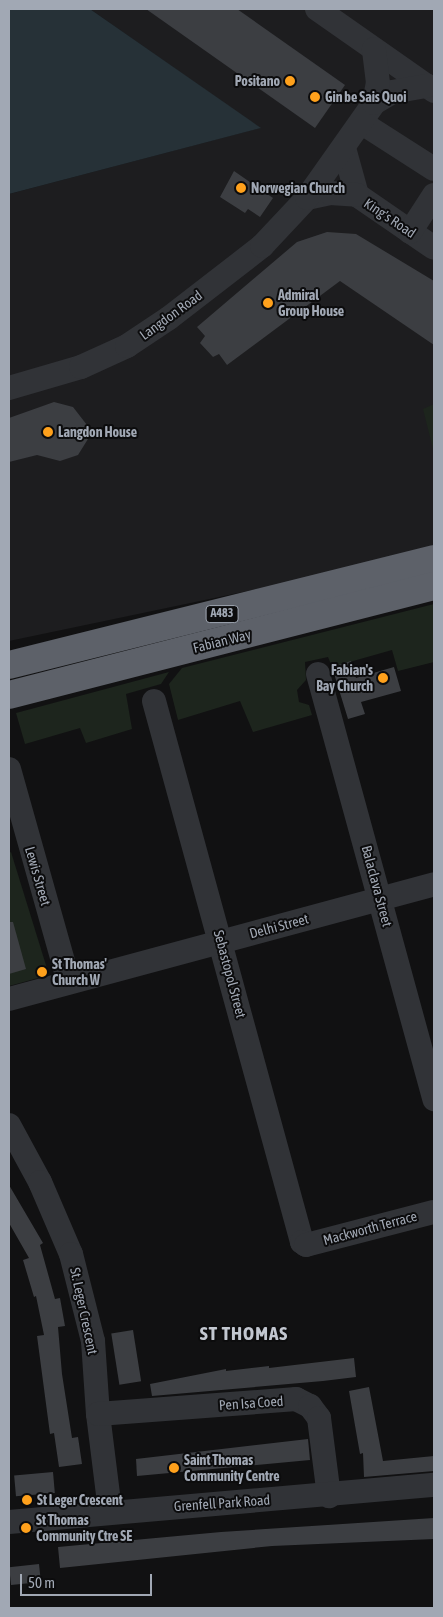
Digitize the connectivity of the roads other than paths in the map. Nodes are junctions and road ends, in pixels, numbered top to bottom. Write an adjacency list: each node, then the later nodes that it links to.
1 (317, 9): 2 (street)
2 (374, 49): 3 (street); 4 (street)
3 (431, 89): 4 (street)
4 (374, 103): 5 (street)
5 (362, 123): 6 (street); 7 (street)
6 (344, 148): 8 (street, King's Road); 10 (street, Langdon Road)
7 (434, 169)
8 (357, 195): 10 (street); 11 (street, King's Road)
9 (434, 196): 11 (street)
10 (307, 198): 13 (street, Langdon Road)
11 (410, 232): 12 (street, King's Road)
12 (434, 248)
13 (9, 388)
14 (434, 559): 16 (highway, Fabian Way / A483)
15 (434, 586): 18 (highway, Fabian Way / A483)
16 (9, 665)
17 (318, 674): 22 (street, Balaclava Street)
18 (16, 691)
19 (154, 701): 23 (street, Sebastopol Street)
20 (9, 769): 24 (street, Lewis Street)
21 (434, 884): 22 (street, Delhi Street)
22 (380, 898): 23 (street, Delhi Street); 26 (street, Balaclava Street)
23 (222, 941): 24 (street, Delhi Street); 29 (street, Sebastopol Street)
24 (69, 982): 25 (street, Delhi Street)
25 (9, 999)
26 (434, 1099)
27 (9, 1125): 30 (street, St. Leger Crescent)
28 (434, 1212): 29 (street, Mackworth Terrace)
29 (306, 1245)
30 (98, 1414): 32 (street, Pen Isa Coed); 33 (street, St. Leger Crescent)
31 (434, 1485): 32 (street, Grenfell Park Road)
32 (329, 1496): 33 (street, Grenfell Park Road)
33 (110, 1511): 34 (street, Grenfell Park Road)
34 (9, 1522)

